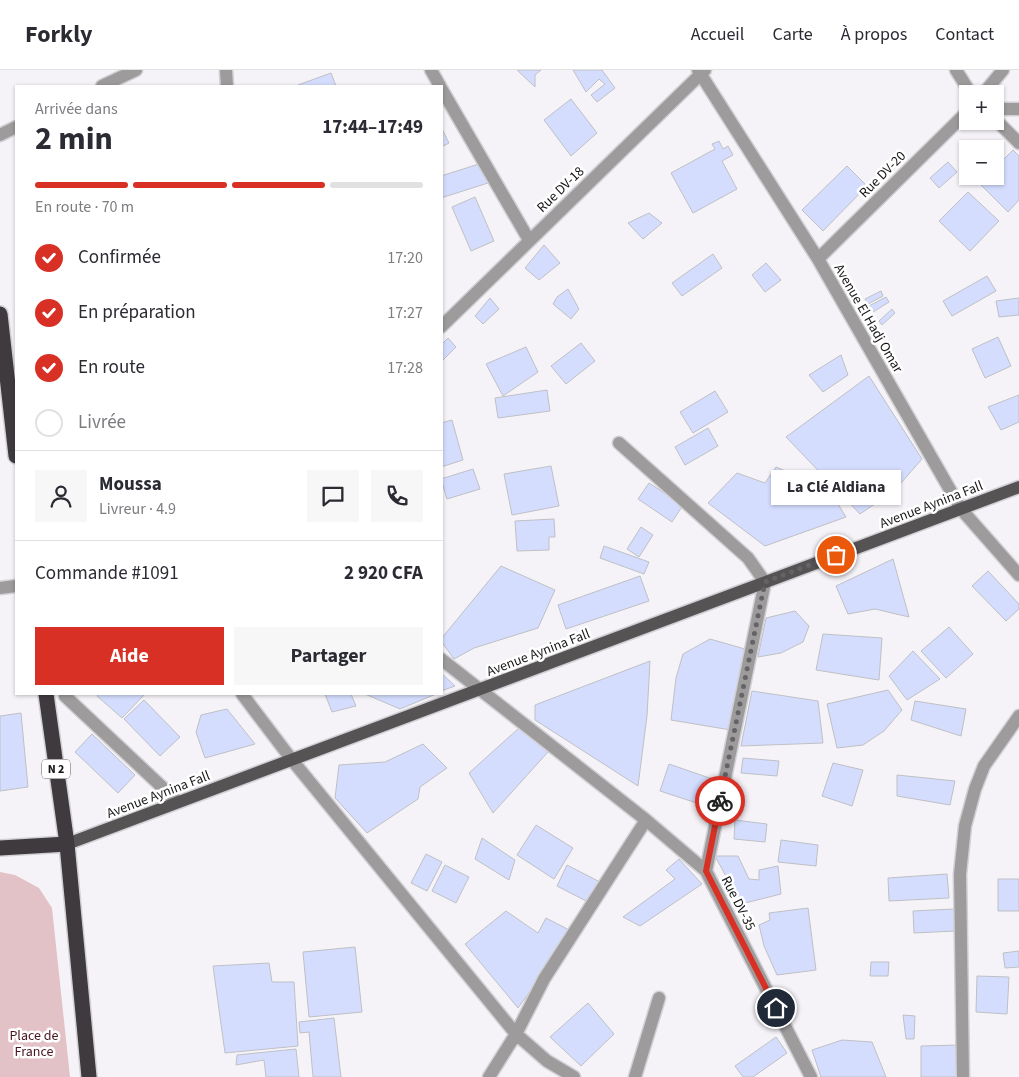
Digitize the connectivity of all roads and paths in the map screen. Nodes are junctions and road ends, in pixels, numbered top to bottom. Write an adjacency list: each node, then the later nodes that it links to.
1 (136, 70): 7 (street)
2 (226, 70): 8 (street)
3 (431, 70): 9 (street)
4 (956, 70): 10 (street)
5 (1003, 70): 11 (street)
6 (701, 71): 20 (street, Rue DV-18); 21 (street, Avenue El Hadj Omar)
7 (104, 85)
8 (227, 85)
9 (440, 85)
10 (966, 85)
11 (990, 85)
12 (443, 90): 20 (street)
13 (1004, 109): 14 (street)
14 (1019, 109)
15 (959, 119): 21 (street, Rue DV-20)
16 (15, 128): 18 (street)
17 (1004, 128): 19 (street)
18 (0, 135)
19 (1019, 143)
20 (529, 240): 23 (street, Rue DV-18)
21 (818, 259): 28 (street, Avenue El Hadj Omar)
22 (0, 314): 24 (highway)
23 (443, 325)
24 (3, 367): 26 (highway)
25 (619, 443): 30 (street)
26 (15, 449)
27 (1019, 487): 28 (main road, Avenue Aynina Fall)
28 (961, 509): 29 (street, Avenue El Hadj Omar); 30 (main road, Avenue Aynina Fall)
29 (1019, 575)
30 (765, 582): 34 (main road, Avenue Aynina Fall); 45 (street, Rue DV-35)
31 (15, 586): 32 (street)
32 (0, 588)
33 (443, 660): 34 (street)
34 (481, 689): 40 (main road, Avenue Aynina Fall); 42 (street)
35 (46, 695): 38 (highway, N 2)
36 (66, 695): 38 (street); 41 (street)
37 (243, 695): 40 (street)
38 (48, 712): 43 (highway, N 2)
39 (1019, 716): 53 (street)
40 (292, 760): 41 (main road, Avenue Aynina Fall); 47 (street)
41 (178, 802): 43 (main road, Avenue Aynina Fall)
42 (646, 820): 45 (street); 47 (street)
43 (67, 844): 44 (highway); 48 (highway)
44 (0, 848)
45 (706, 871): 52 (street, Rue DV-35)
46 (659, 998): 51 (street)
47 (516, 1034): 49 (street); 50 (street)
48 (89, 1077)
49 (489, 1077)
50 (574, 1077)
51 (635, 1077)
52 (811, 1077)
53 (963, 1077)

